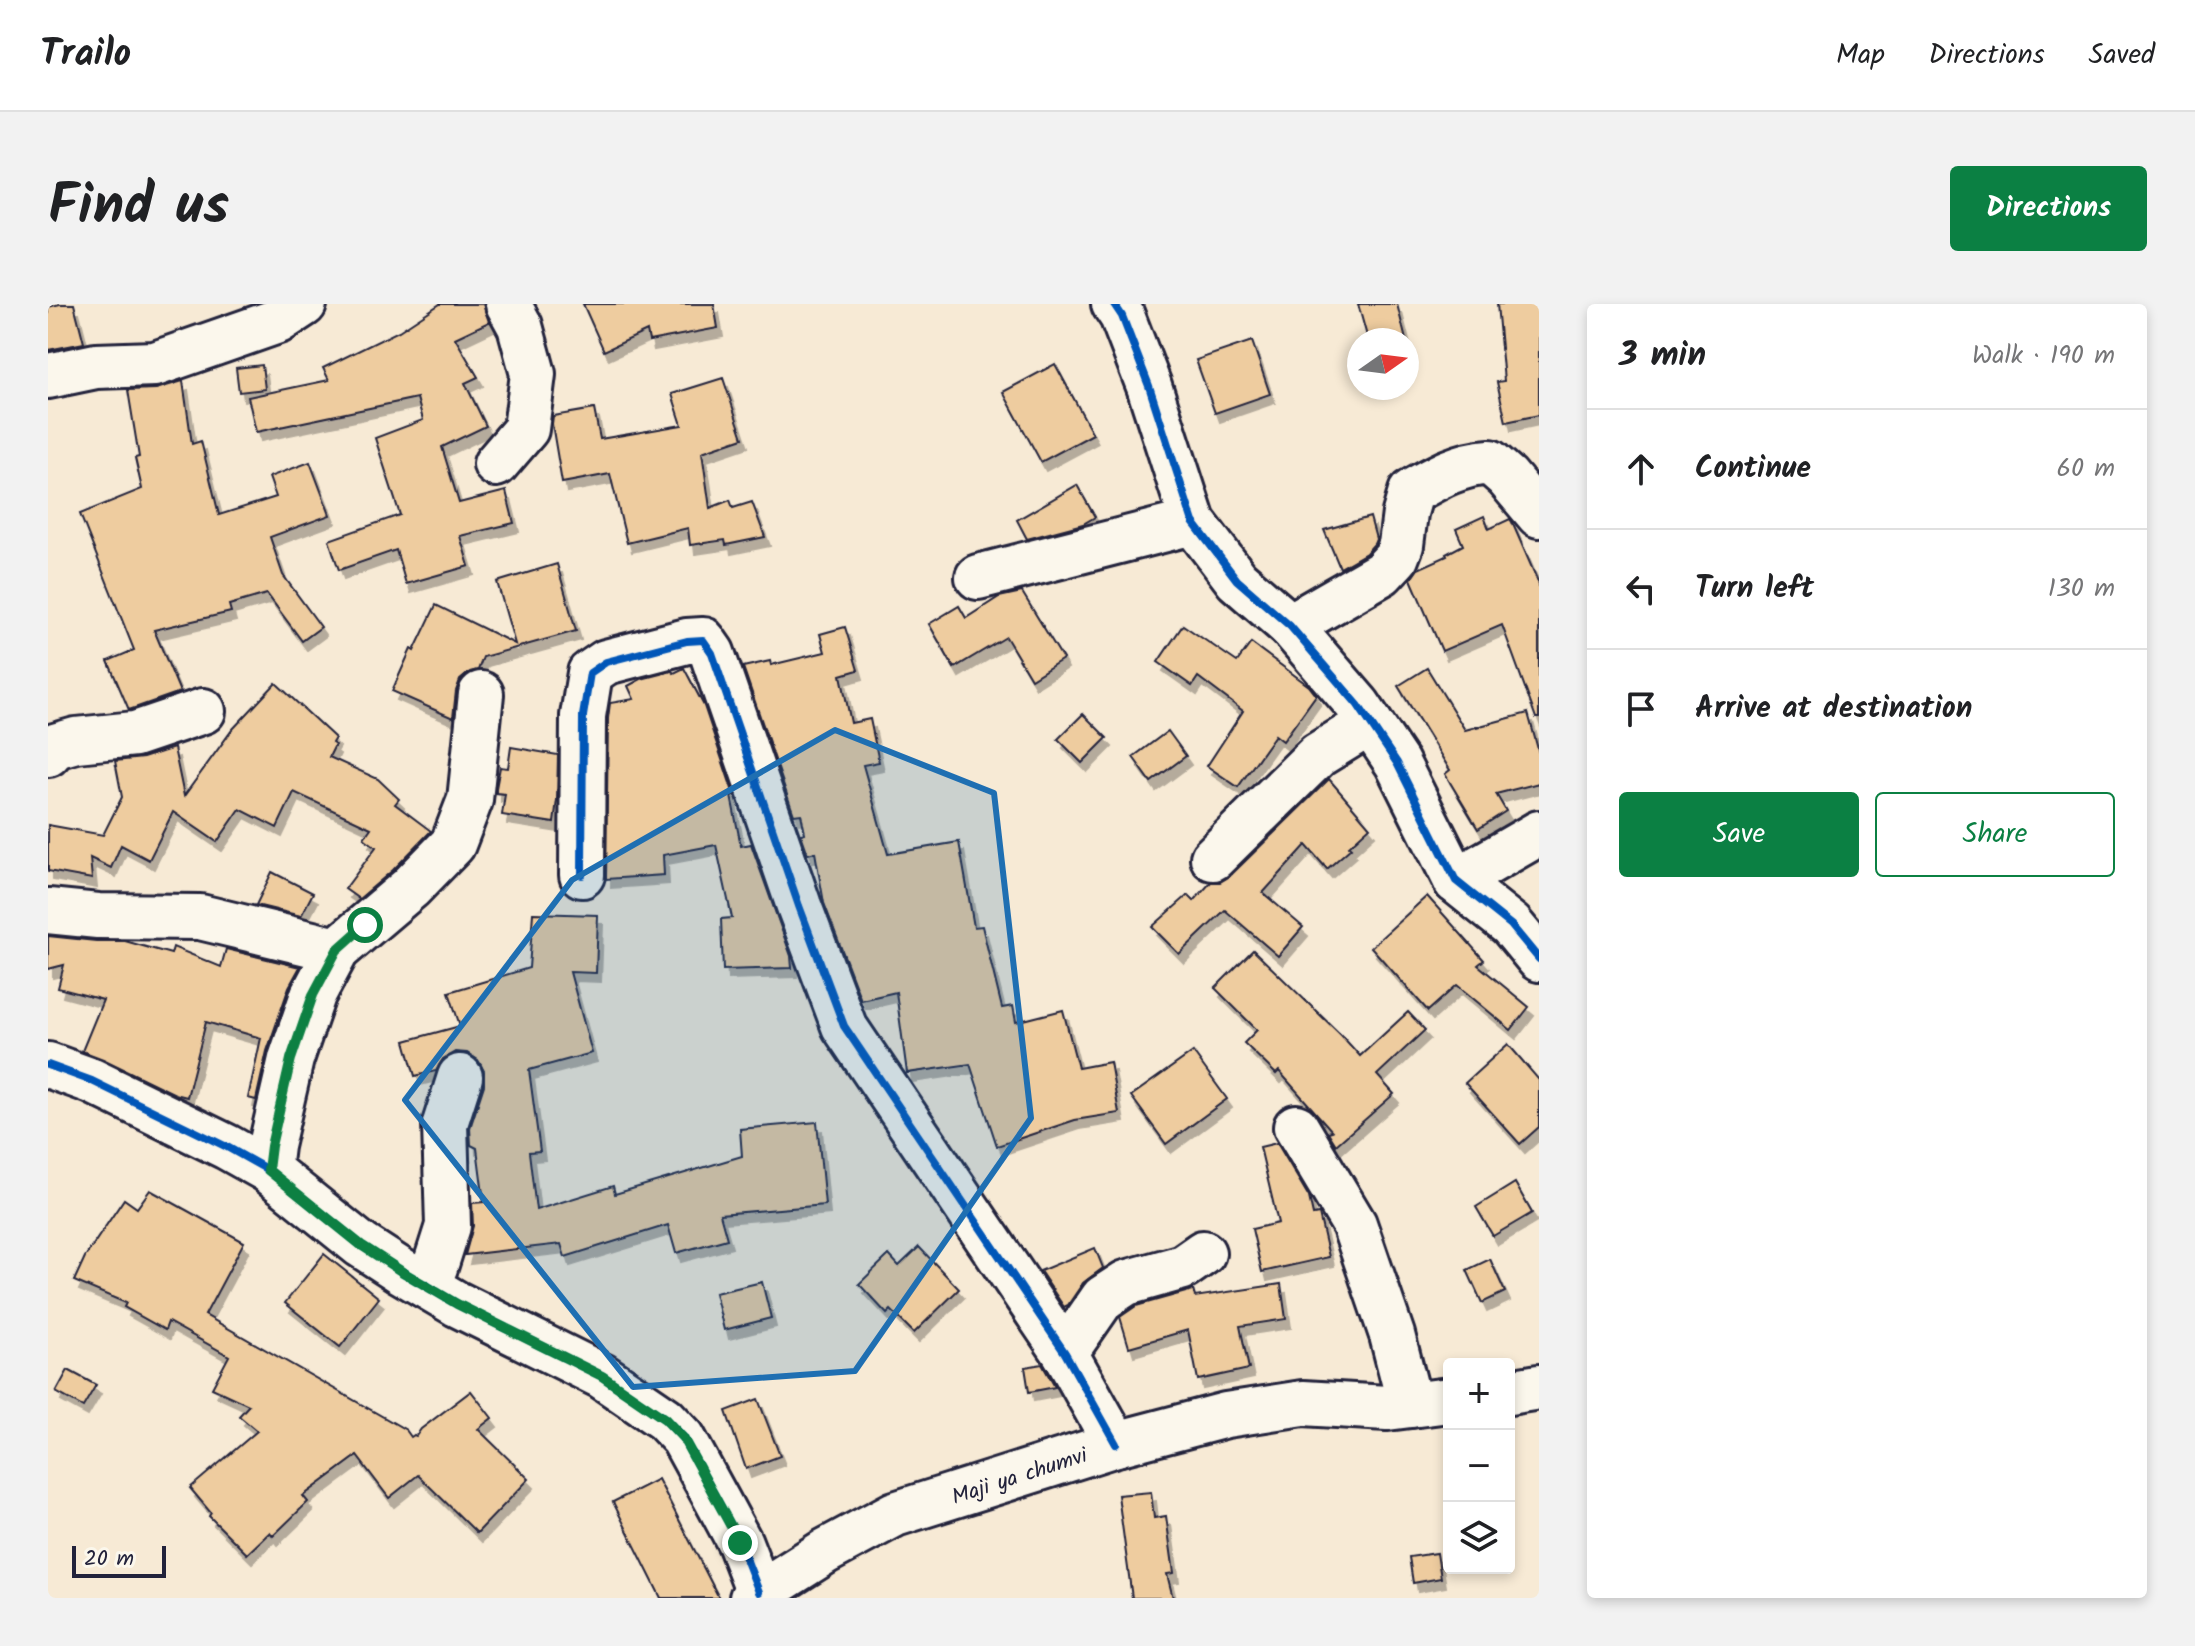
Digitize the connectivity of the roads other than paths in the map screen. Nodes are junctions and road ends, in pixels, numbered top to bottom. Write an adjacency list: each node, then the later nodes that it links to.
1 (304, 304): 4 (street)
2 (508, 304): 5 (street)
3 (1114, 304): 7 (street)
4 (48, 376)
5 (496, 464)
6 (1539, 515): 9 (street)
7 (1193, 522): 8 (street); 9 (street)
8 (978, 577)
9 (1290, 626): 12 (street)
10 (481, 694): 19 (street)
11 (203, 711): 13 (street)
12 (1370, 723): 15 (street); 17 (street)
13 (48, 754)
14 (1539, 833): 17 (street)
15 (1213, 858)
16 (582, 875): 27 (street)
17 (1456, 881): 20 (street)
18 (48, 911): 19 (street)
19 (337, 950): 24 (street)
20 (1539, 959)
21 (48, 1065): 24 (street)
22 (460, 1077): 26 (street)
23 (1296, 1127): 30 (street)
24 (268, 1170): 26 (street)
25 (1203, 1253): 27 (street)
26 (425, 1285): 32 (street)
27 (1065, 1353): 31 (street)
28 (1539, 1387): 29 (street)
29 (1515, 1391)
30 (1429, 1402): 31 (street, Maji ya chumvi)
31 (1116, 1444): 32 (street, Maji ya chumvi)
32 (756, 1595)

